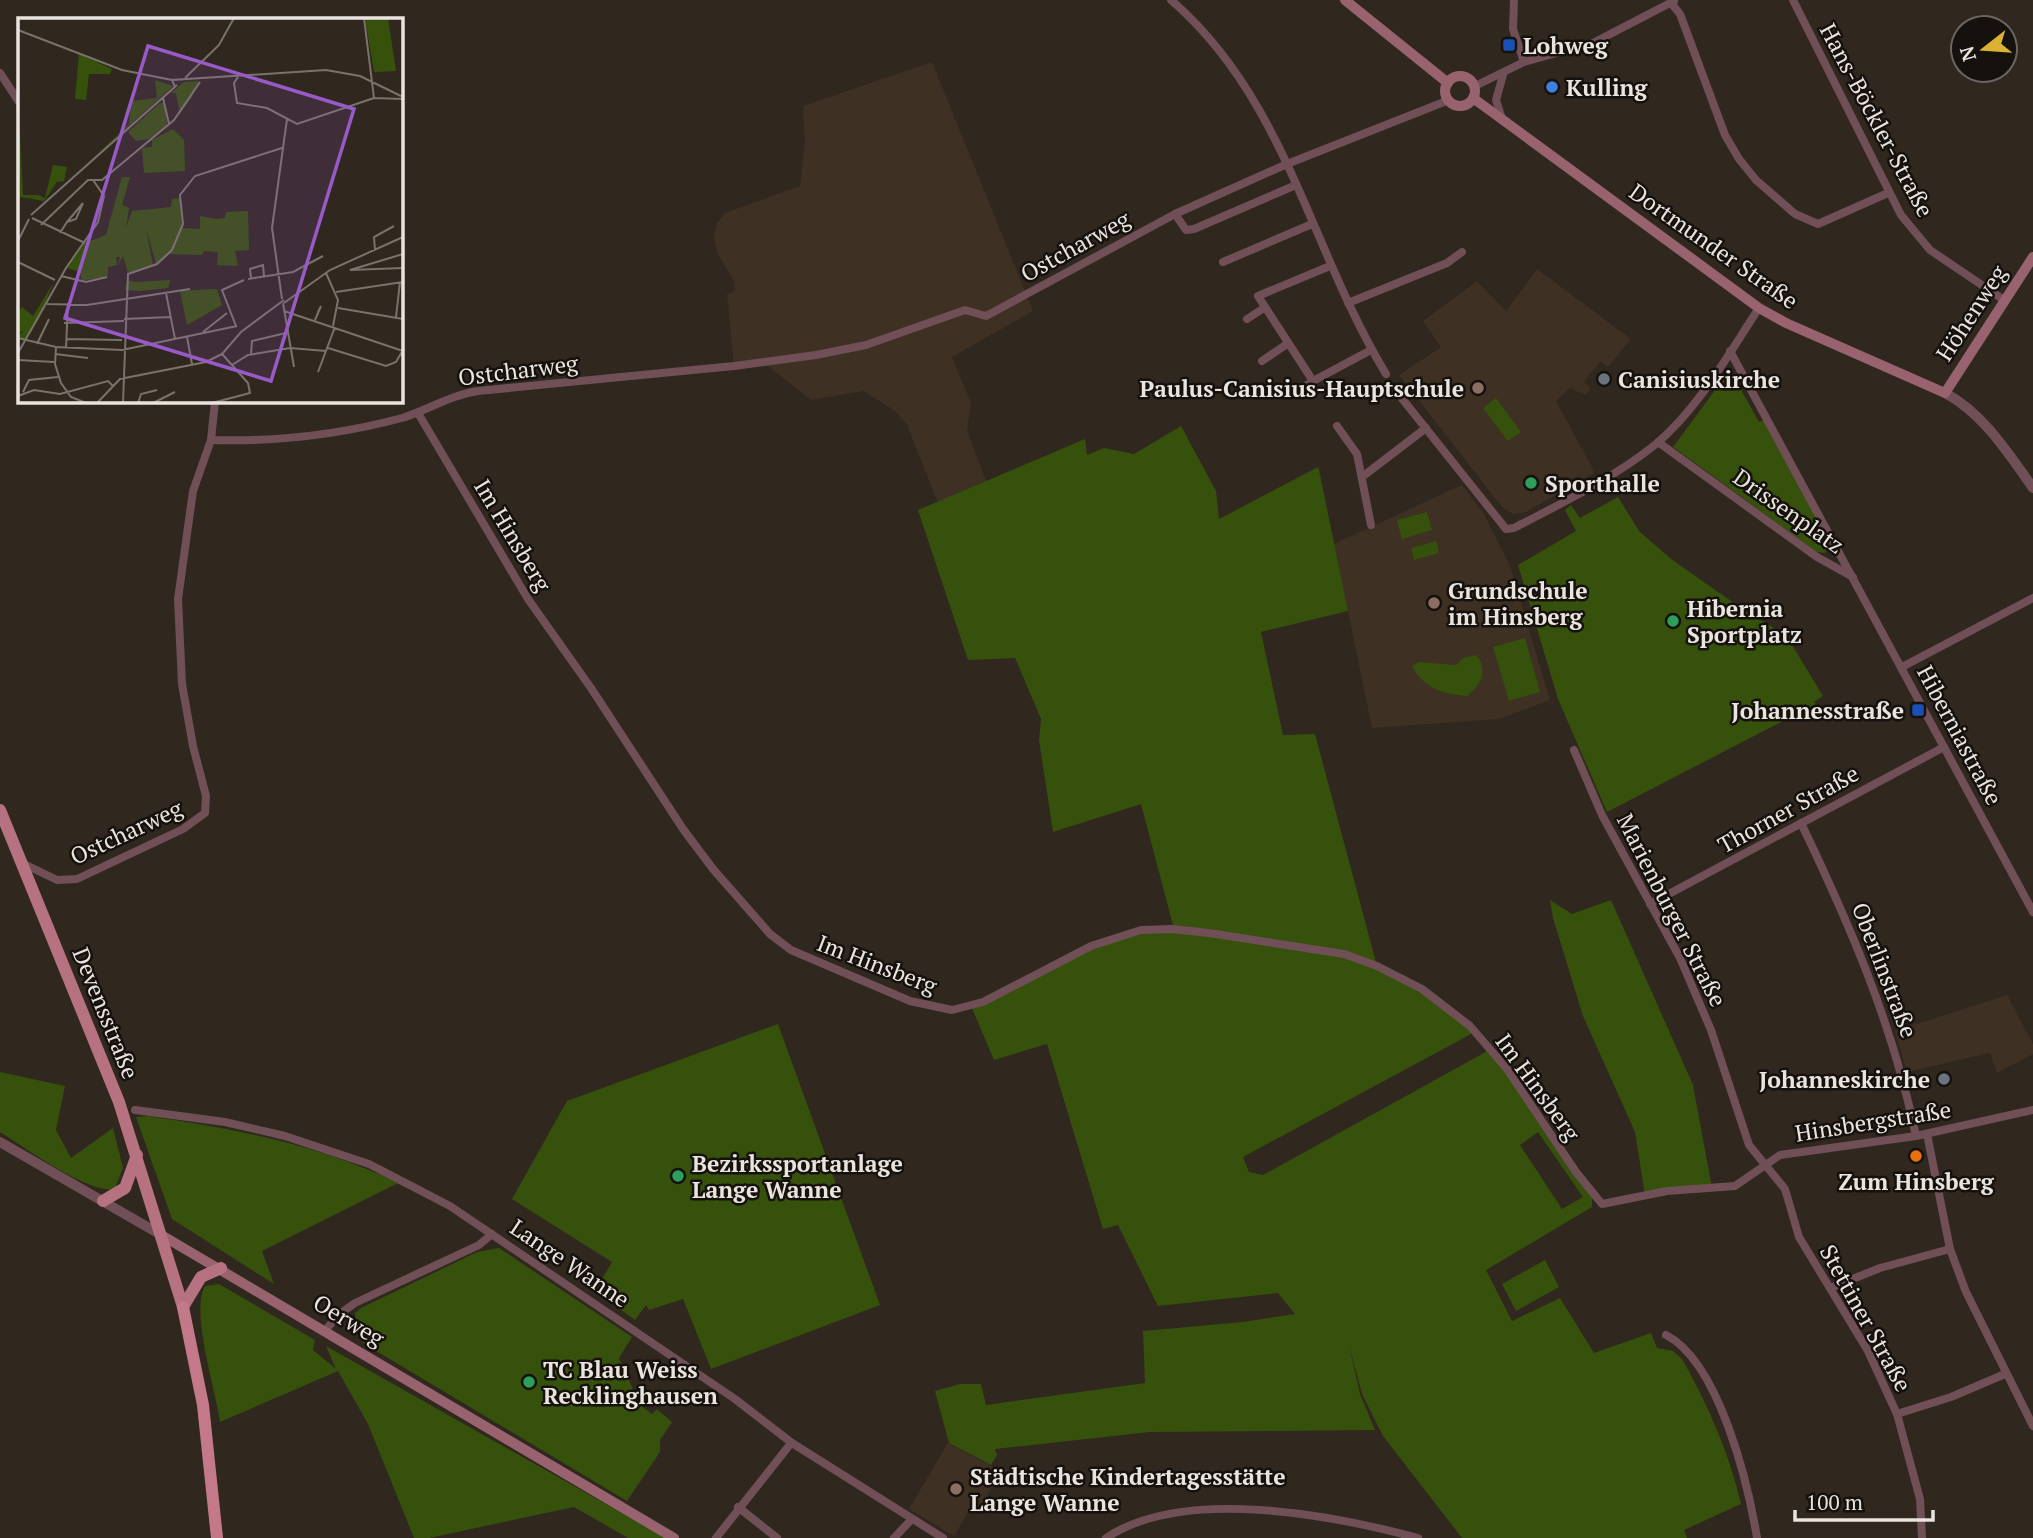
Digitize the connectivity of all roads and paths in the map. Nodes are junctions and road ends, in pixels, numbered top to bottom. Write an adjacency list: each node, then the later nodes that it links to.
1 (1171, 0): 15 (street)
2 (1345, 0): 9 (main road)
3 (1514, 0): 6 (street)
4 (1793, 0): 17 (street, Hans-Böckler-Straße)
5 (1673, 1): 6 (street); 17 (street)
6 (1524, 62): 8 (street)
7 (0, 73): 12 (street)
8 (1503, 75): 10 (street); 14 (street)
9 (1448, 83): 10 (main road); 13 (main road)
10 (1475, 86): 11 (main road)
11 (1473, 98): 13 (main road); 14 (main road, Dortmunder Straße)
12 (18, 100)
13 (1449, 100): 15 (street, Ostcharweg)
14 (1503, 122): 27 (main road, Dortmunder Straße)
15 (1287, 164): 16 (street); 18 (street, Ostcharweg)
16 (1296, 185): 18 (street); 19 (street)
17 (1888, 193): 24 (street, Hans-Böckler-Straße)
18 (1175, 214): 39 (street, Ostcharweg)
19 (1312, 224): 22 (street); 23 (street)
20 (1462, 252): 25 (street)
21 (2033, 257): 24 (main road, Höhenweg)
22 (1223, 262)
23 (1330, 266): 25 (street); 26 (street)
24 (2004, 300): 35 (main road, Höhenweg)
25 (1348, 303): 30 (street)
26 (1264, 308): 28 (street); 29 (street)
27 (1759, 308): 31 (street); 35 (main road, Dortmunder Straße)
28 (1247, 319)
29 (1287, 344): 32 (street); 34 (street)
30 (1371, 350): 33 (street); 34 (street)
31 (1730, 351): 43 (street); 47 (street, Drissenplatz)
32 (1262, 361)
33 (1386, 374)
34 (1313, 381): 36 (street)
35 (1945, 393): 45 (street, Dortmunder Straße)
36 (1293, 394)
37 (1400, 396): 41 (street)
38 (215, 402): 42 (street)
39 (418, 413): 42 (street, Ostcharweg); 65 (street, Im Hinsberg)
40 (1337, 426): 44 (street)
41 (1426, 428): 43 (street); 44 (street)
42 (211, 440): 54 (street, Ostcharweg)
43 (1658, 442): 47 (street, Drissenplatz)
44 (1362, 477): 46 (street)
45 (2033, 488)
46 (1371, 525)
47 (1853, 577): 49 (street, Hiberniastraße)
48 (2033, 598): 49 (street)
49 (1902, 667): 50 (street, Hiberniastraße)
50 (1944, 747): 53 (street, Thorner Straße); 56 (street, Hiberniastraße)
51 (1574, 750): 55 (street, Marienburger Straße)
52 (0, 810): 54 (main road, Devensstraße)
53 (1801, 823): 55 (street, Thorner Straße); 60 (street, Oberlinstraße)
54 (22, 863): 62 (main road, Devensstraße)
55 (1650, 904): 63 (street, Marienburger Straße)
56 (2033, 912)
57 (135, 1110): 66 (street, Lange Wanne)
58 (2033, 1110): 59 (street, Hinsbergstraße)
59 (1927, 1134): 60 (street, Hinsbergstraße); 68 (street)
60 (1916, 1136): 63 (street, Hinsbergstraße)
61 (0, 1142): 64 (street, Oerweg)
62 (137, 1155): 64 (main road); 67 (main road, Devensstraße)
63 (1766, 1165): 65 (street, Hinsbergstraße); 70 (street, Stettiner Straße)
64 (103, 1201): 67 (street, Oerweg)
65 (1602, 1204)
66 (492, 1234): 72 (street); 79 (street, Lange Wanne)
67 (163, 1236): 69 (main road, Oerweg); 71 (main road, Devensstraße)
68 (1950, 1249): 70 (street); 74 (street)
69 (221, 1268): 71 (main road); 72 (main road, Oerweg)
70 (1830, 1288): 75 (street, Stettiner Straße)
71 (183, 1307): 80 (highway)
72 (325, 1331): 81 (main road, Oerweg)
73 (1665, 1335): 88 (street)
74 (2005, 1374): 75 (street); 76 (street)
75 (1897, 1415): 89 (street, Stettiner Straße)
76 (2033, 1426)
77 (788, 1447): 78 (street)
78 (738, 1507): 82 (street); 83 (street)
79 (912, 1519): 84 (street); 85 (street, Lange Wanne)
80 (216, 1538)
81 (674, 1538)
82 (716, 1538)
83 (778, 1538)
84 (894, 1538)
85 (943, 1538)
86 (1106, 1538): 87 (street)
87 (1418, 1538)
88 (1757, 1538)
89 (1922, 1538)

